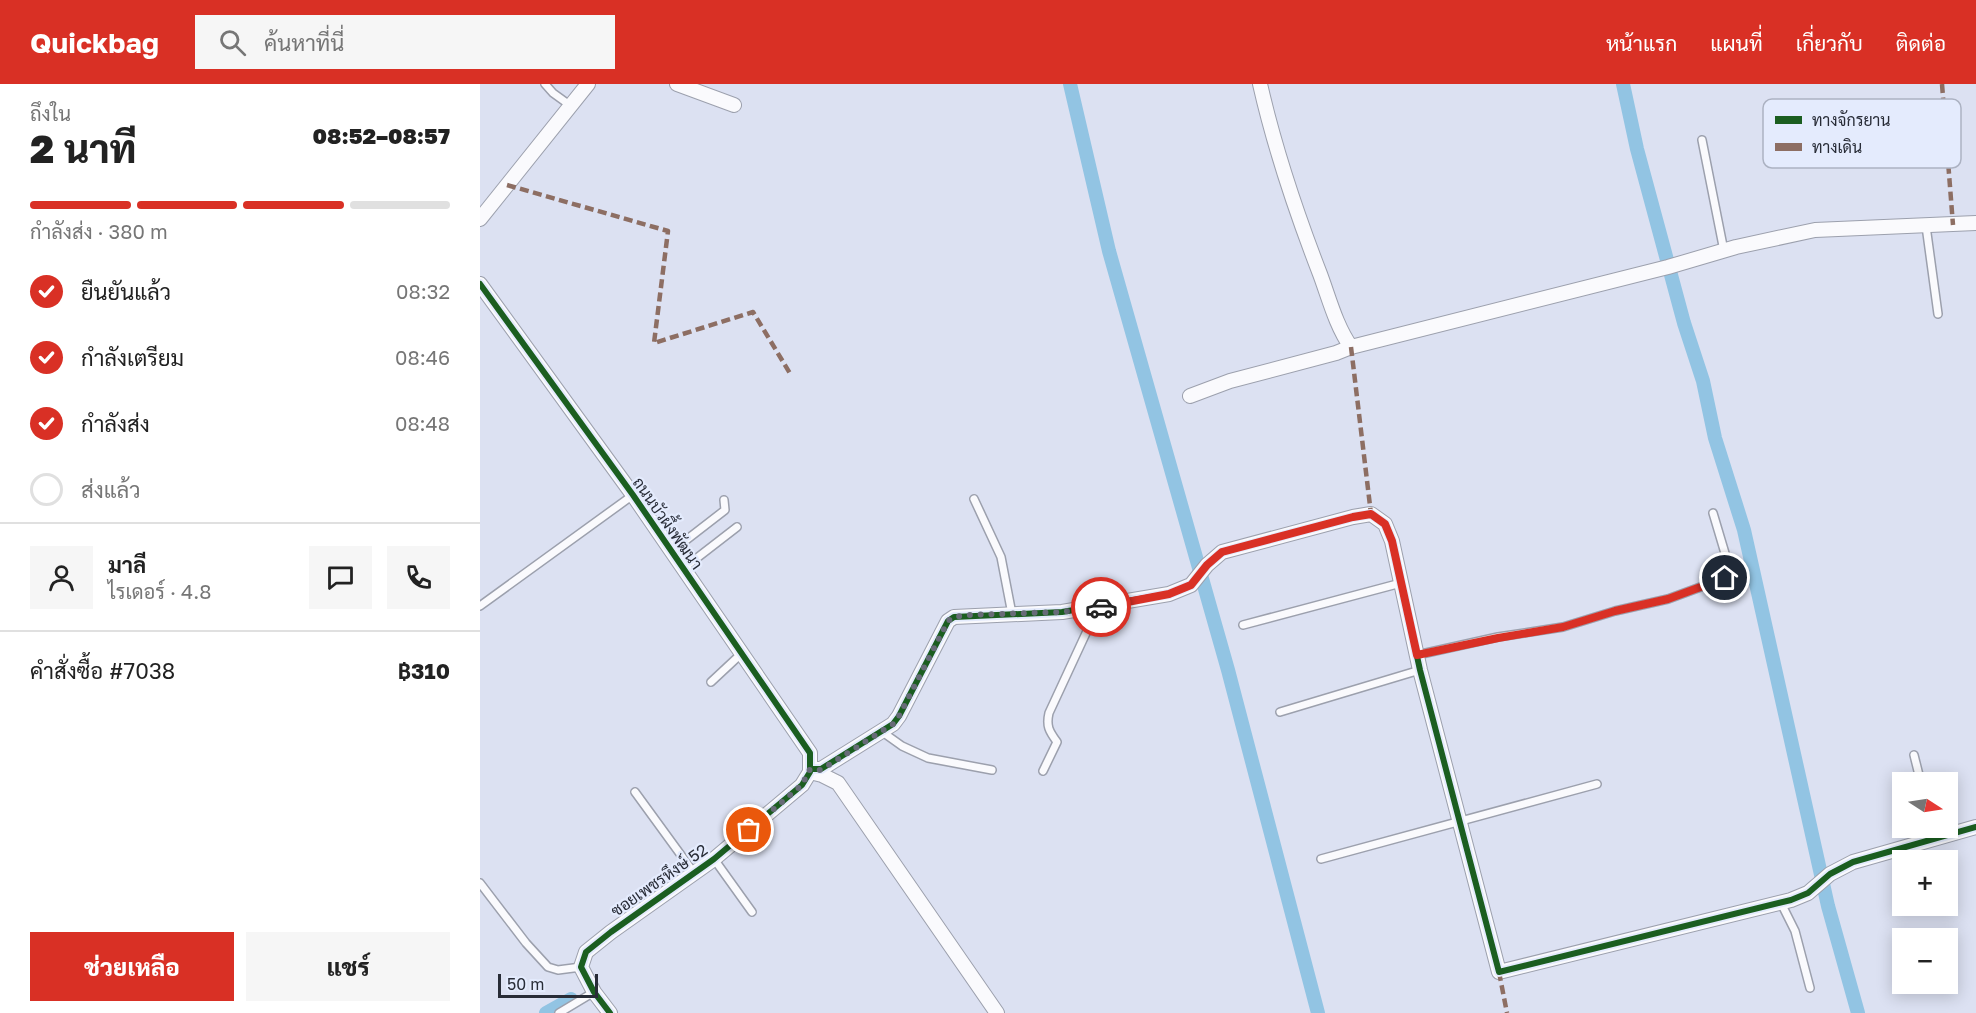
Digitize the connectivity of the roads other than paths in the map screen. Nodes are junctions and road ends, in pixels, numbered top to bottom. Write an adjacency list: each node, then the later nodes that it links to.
1 (545, 84): 6 (lane)
2 (588, 84): 6 (street)
3 (677, 84): 5 (street)
4 (1260, 84): 14 (street)
5 (734, 105)
6 (571, 106): 8 (street)
7 (1702, 140): 11 (lane)
8 (480, 219)
9 (1976, 223): 10 (street)
10 (1926, 226): 11 (street); 13 (lane)
11 (1724, 251): 14 (street)
12 (480, 284): 16 (street, ถนนบัวผึ้งพัฒนา)
13 (1938, 314)
14 (1351, 347): 15 (street)
15 (1190, 396)
16 (633, 495): 21 (street, ถนนบัวผึ้งพัฒนา); 24 (lane)
17 (974, 499): 26 (lane)
18 (724, 500): 21 (lane)
19 (1713, 513): 29 (lane)
20 (737, 527): 22 (lane)
21 (672, 551): 22 (street, ถนนบัวผึ้งพัฒนา)
22 (684, 568): 28 (street, ถนนบัวผึ้งพัฒนา)
23 (1401, 583): 25 (street); 27 (lane); 29 (street)
24 (480, 606)
25 (1087, 609): 26 (street); 37 (lane)
26 (1012, 614): 33 (street)
27 (1243, 625)
28 (741, 654): 31 (lane); 35 (street, ถนนบัวผึ้งพัฒนา)
29 (1417, 655): 30 (street)
30 (1420, 670): 32 (lane); 41 (street)
31 (711, 682)
32 (1280, 712)
33 (881, 731): 35 (street); 36 (lane)
34 (1914, 755): 38 (lane)
35 (810, 770): 45 (street, ซอยเพชรหึงษ์ 52); 56 (street)
36 (992, 770)
37 (1043, 771)
38 (1918, 772)
39 (1597, 784): 41 (lane)
40 (635, 792): 47 (lane)
41 (1458, 822): 46 (lane); 49 (street)
42 (1976, 827): 43 (street)
43 (1958, 830)
44 (1920, 838): 49 (street)
45 (714, 859): 47 (street, ซอยเพชรหึงษ์ 52); 50 (lane)
46 (1321, 859)
47 (694, 873): 51 (street, ซอยเพชรหึงษ์ 52)
48 (480, 883): 51 (lane)
49 (1781, 903): 52 (lane)
50 (752, 912)
51 (581, 967): 53 (street)
52 (1810, 988)
53 (594, 992): 54 (lane); 55 (street)
54 (559, 1013)
55 (610, 1013)
56 (997, 1013)

